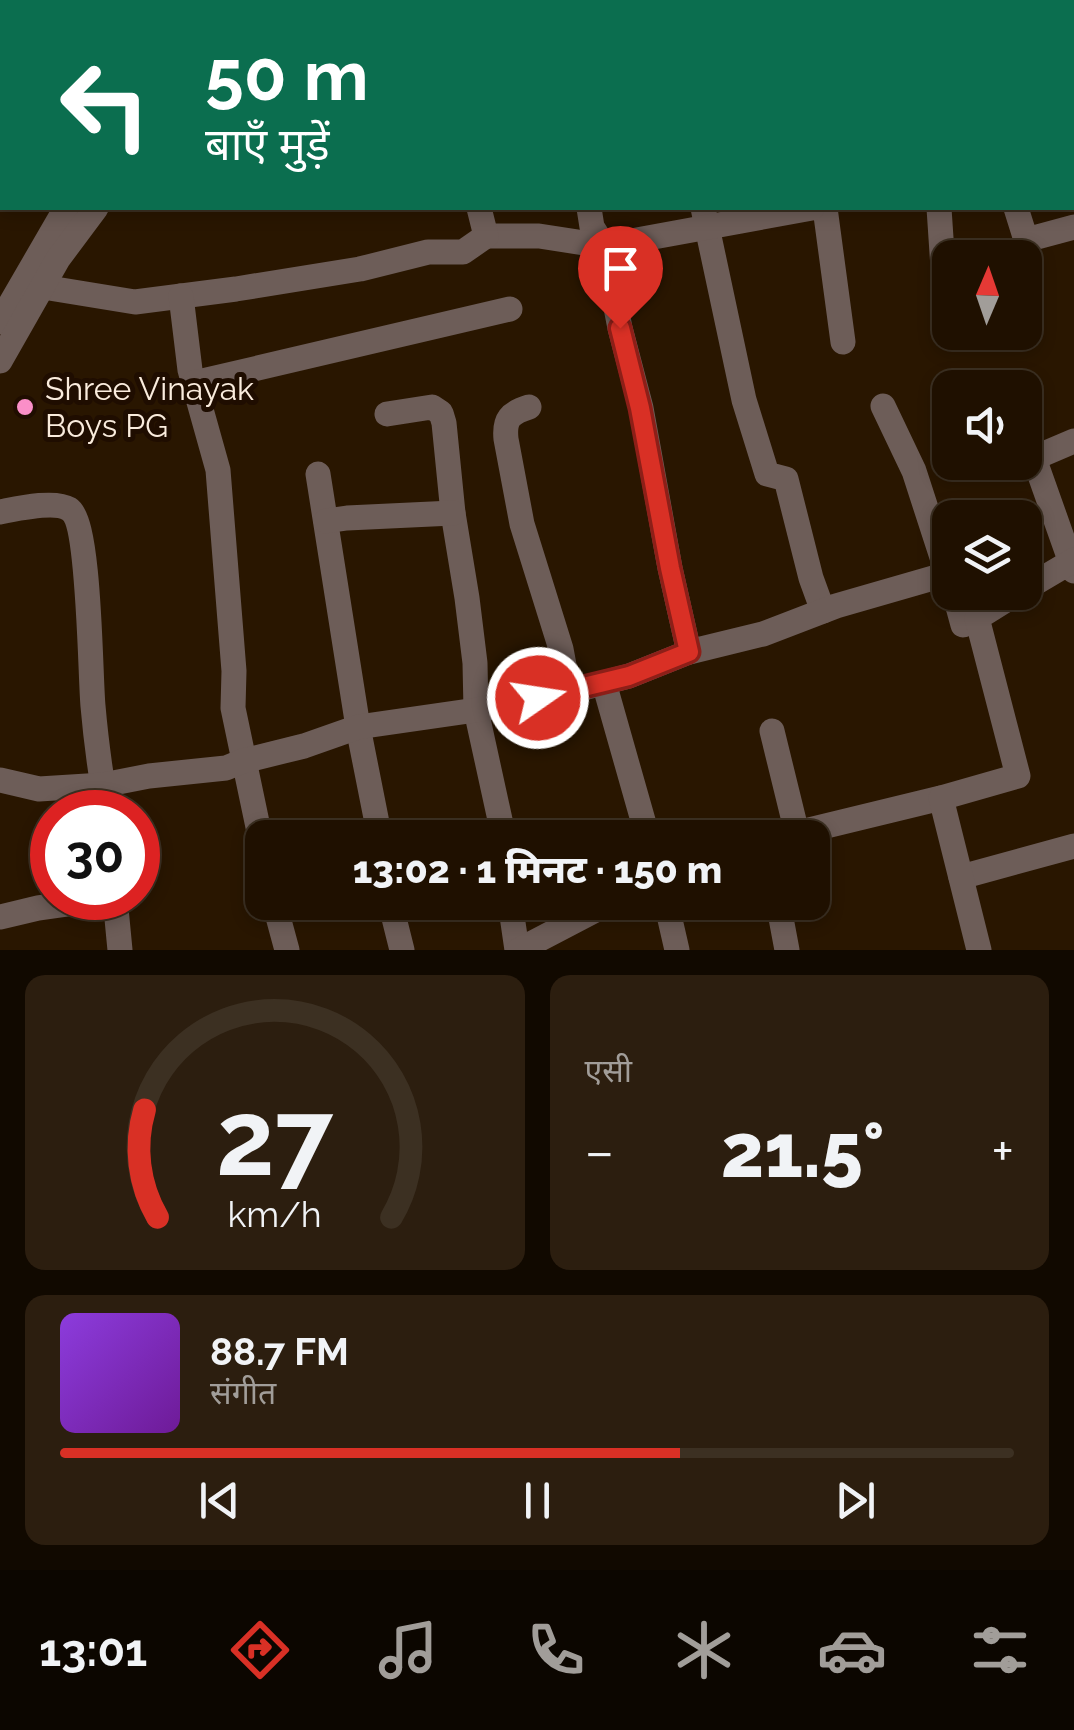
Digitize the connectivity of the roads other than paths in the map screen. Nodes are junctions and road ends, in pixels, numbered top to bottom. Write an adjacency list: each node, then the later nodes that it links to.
1 (65, 210): 16 (street)
2 (95, 210): 14 (street)
3 (480, 210): 11 (street)
4 (588, 210): 13 (street)
5 (788, 210): 9 (street)
6 (825, 210): 19 (street)
7 (938, 210): 12 (street)
8 (1017, 210): 10 (street)
9 (705, 217): 13 (street); 38 (street)
10 (1074, 227)
11 (486, 236): 13 (street); 15 (street)
12 (941, 240)
13 (604, 246): 40 (street)
14 (42, 287): 15 (street); 20 (street)
15 (180, 296): 21 (street)
16 (7, 298): 18 (street)
17 (510, 309): 21 (street)
18 (0, 322)
19 (843, 342)
20 (0, 362)
21 (194, 383): 46 (street)
22 (883, 406): 32 (street)
23 (528, 408): 42 (street)
24 (387, 414): 30 (street)
25 (1074, 441): 26 (street)
26 (1042, 445)
27 (318, 474): 31 (street)
28 (1042, 480): 33 (street)
29 (0, 512): 48 (street)
30 (452, 514): 31 (street); 43 (street)
31 (326, 522): 44 (street)
32 (932, 527)
33 (1073, 564): 34 (street)
34 (1042, 580)
35 (932, 587): 38 (street)
36 (959, 610): 39 (street)
37 (990, 610): 39 (street)
38 (823, 611): 40 (street)
39 (976, 618): 50 (street)
40 (689, 652): 41 (street)
41 (604, 682): 42 (street); 54 (street)
42 (570, 692): 43 (street)
43 (476, 710): 44 (street); 53 (street)
44 (358, 727): 46 (street); 52 (street)
45 (772, 731): 55 (street)
46 (243, 761): 48 (street); 51 (street)
47 (0, 780): 48 (street)
48 (102, 785): 49 (street)
49 (103, 790)
50 (942, 798): 56 (street); 58 (street)
51 (256, 820)
52 (376, 820)
53 (500, 820)
54 (643, 820)
55 (790, 820)
56 (830, 826)
57 (1074, 846): 58 (street)
58 (961, 878): 75 (street)
59 (30, 910): 60 (street)
60 (0, 917)
61 (115, 920): 69 (street)
62 (279, 920): 70 (street)
63 (394, 920): 71 (street)
64 (513, 920): 72 (street)
65 (585, 920): 68 (street)
66 (670, 920): 73 (street)
67 (781, 920): 74 (street)
68 (551, 942): 72 (street)
69 (120, 950)
70 (288, 950)
71 (402, 950)
72 (518, 950)
73 (678, 950)
74 (787, 950)
75 (979, 950)

